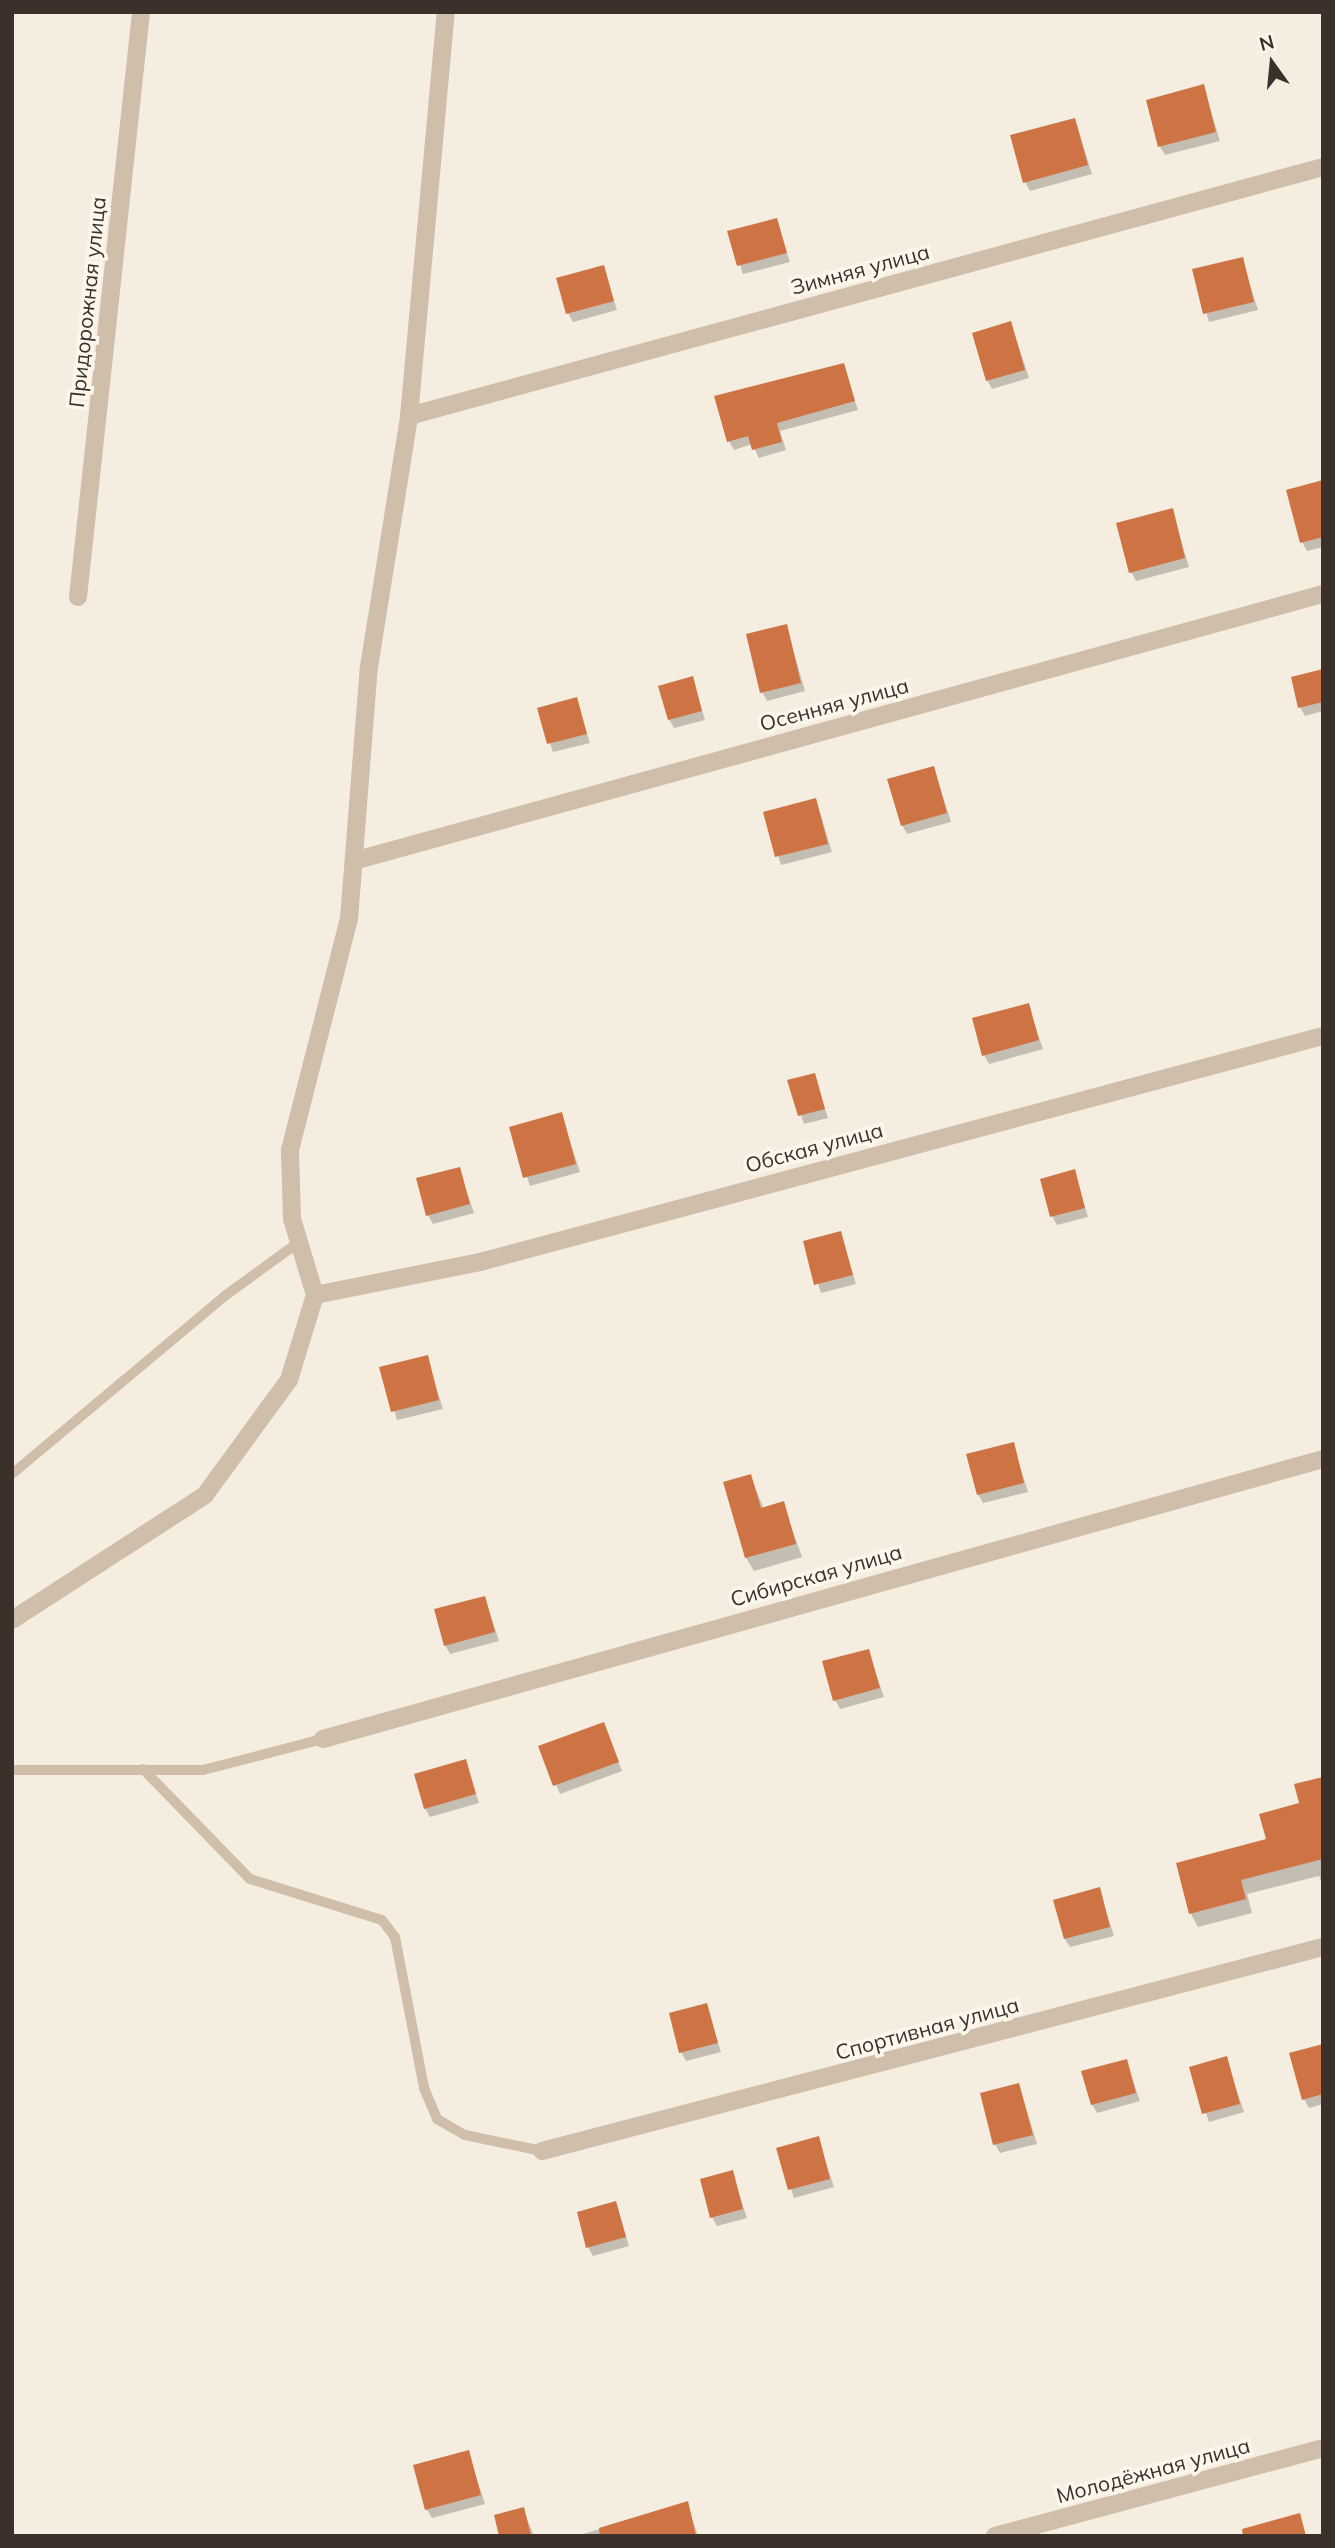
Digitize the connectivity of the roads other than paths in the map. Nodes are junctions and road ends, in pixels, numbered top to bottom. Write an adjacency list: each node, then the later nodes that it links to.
1 (141, 12): 6 (street, Придорожная улица)
2 (446, 12): 4 (street)
3 (1323, 167): 4 (street, Зимняя улица)
4 (409, 416): 7 (street)
5 (1323, 594): 7 (street, Осенняя улица)
6 (78, 597)
7 (357, 860): 9 (street)
8 (1323, 1036): 10 (street, Обская улица)
9 (299, 1242): 10 (street); 12 (lane)
10 (315, 1295): 13 (street)
11 (1323, 1459): 14 (street, Сибирская улица)
12 (12, 1474)
13 (12, 1620)
14 (323, 1739): 15 (lane)
15 (143, 1769): 16 (lane); 18 (lane)
16 (12, 1770)
17 (1323, 1947): 18 (street, Спортивная улица)
18 (542, 2151)
19 (1323, 2448): 20 (street, Молодёжная улица)
20 (995, 2536)

